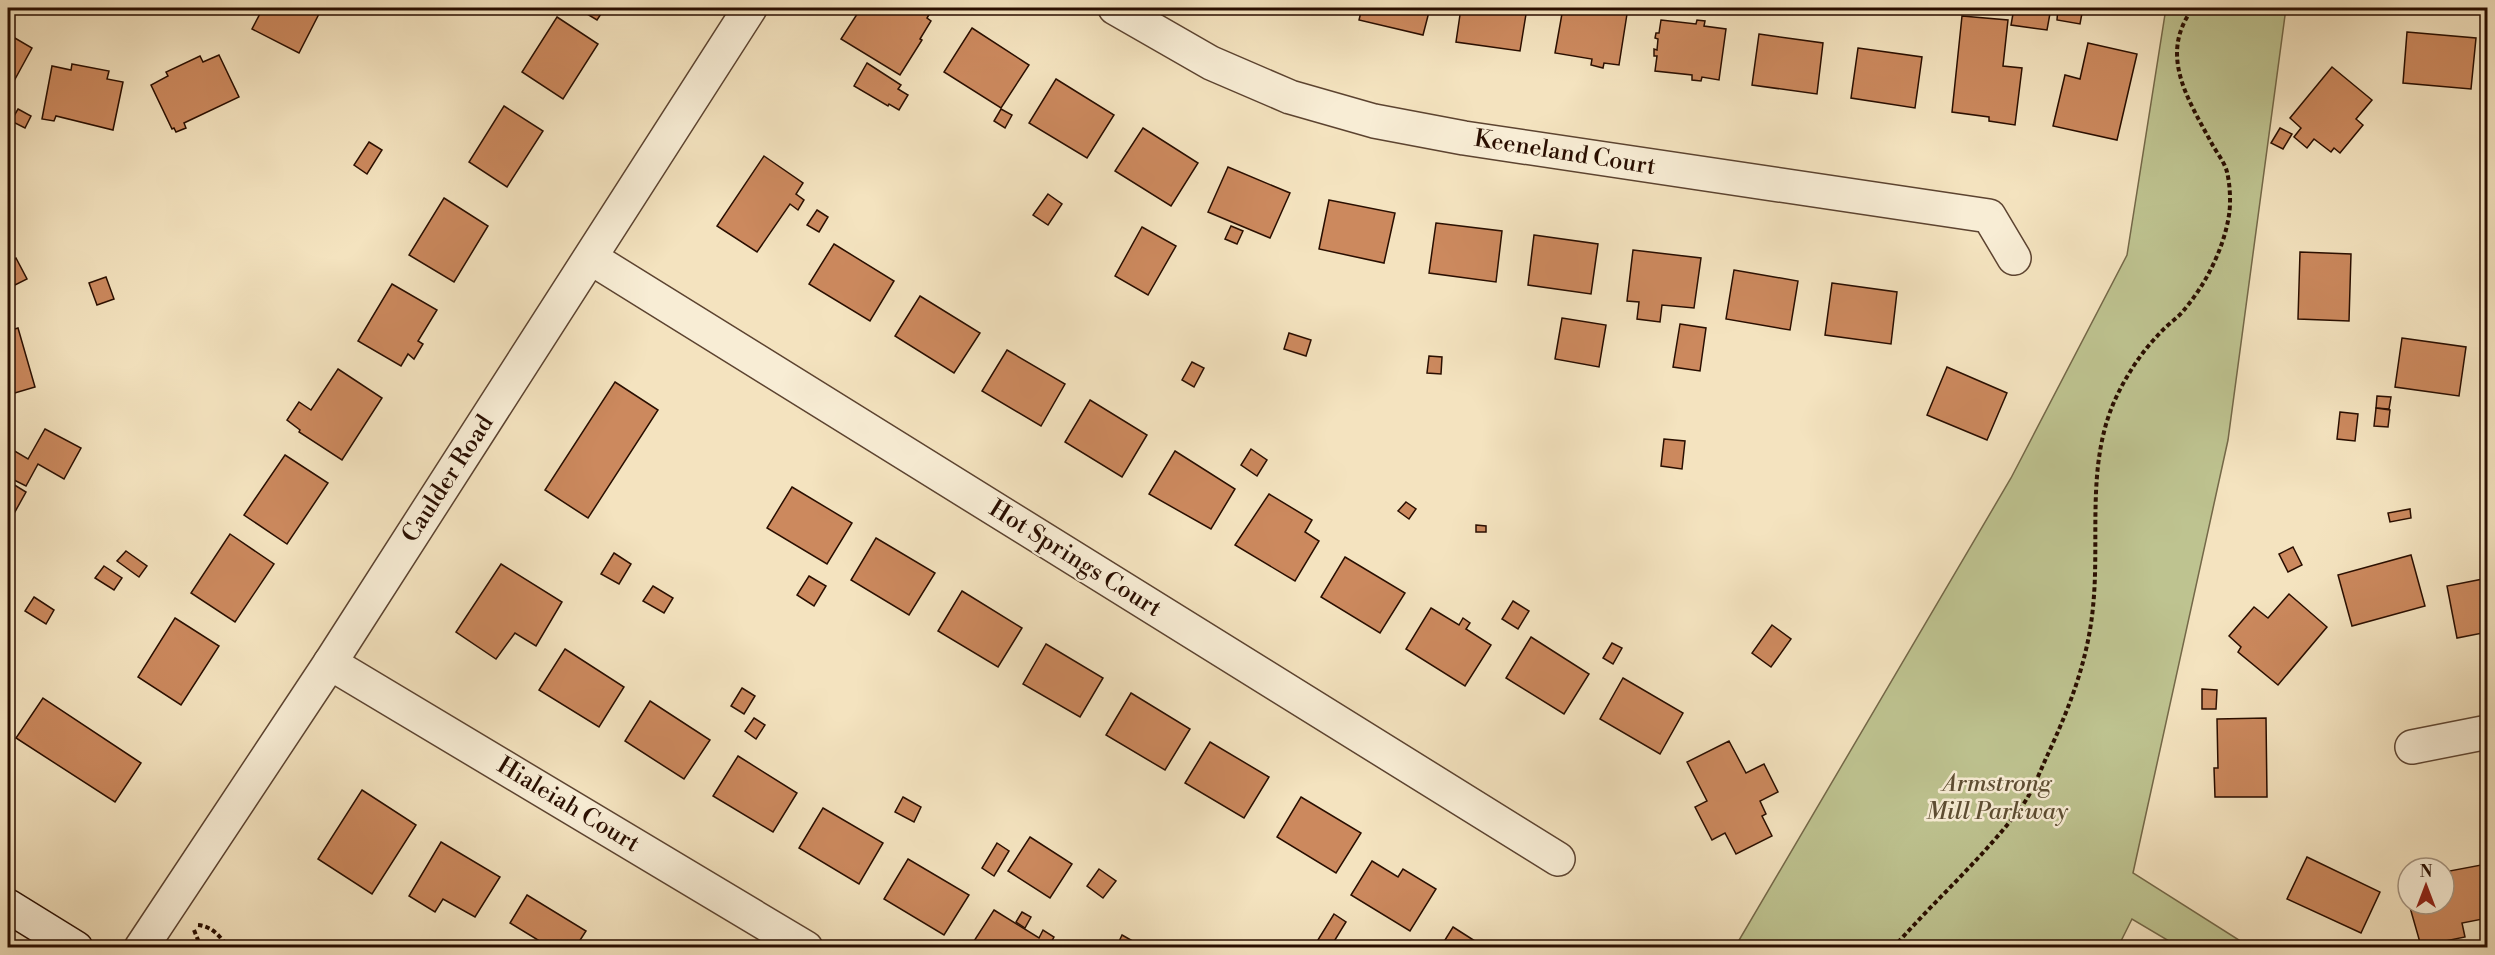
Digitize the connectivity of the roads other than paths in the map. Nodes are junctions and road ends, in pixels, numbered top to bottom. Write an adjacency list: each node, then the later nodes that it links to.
1 (750, 8): 3 (street, Caulder Road)
2 (1115, 8): 4 (street, Keeneland Court)
3 (591, 258): 5 (street, Caulder Road); 8 (street, Hot Springs Court)
4 (2014, 258)
5 (330, 663): 11 (street, Caulder Road); 12 (street, Hialeiah Court)
6 (2487, 732): 7 (street)
7 (2412, 747)
8 (1558, 859)
9 (8, 906): 10 (street)
10 (76, 948)
11 (141, 948)
12 (806, 948)

